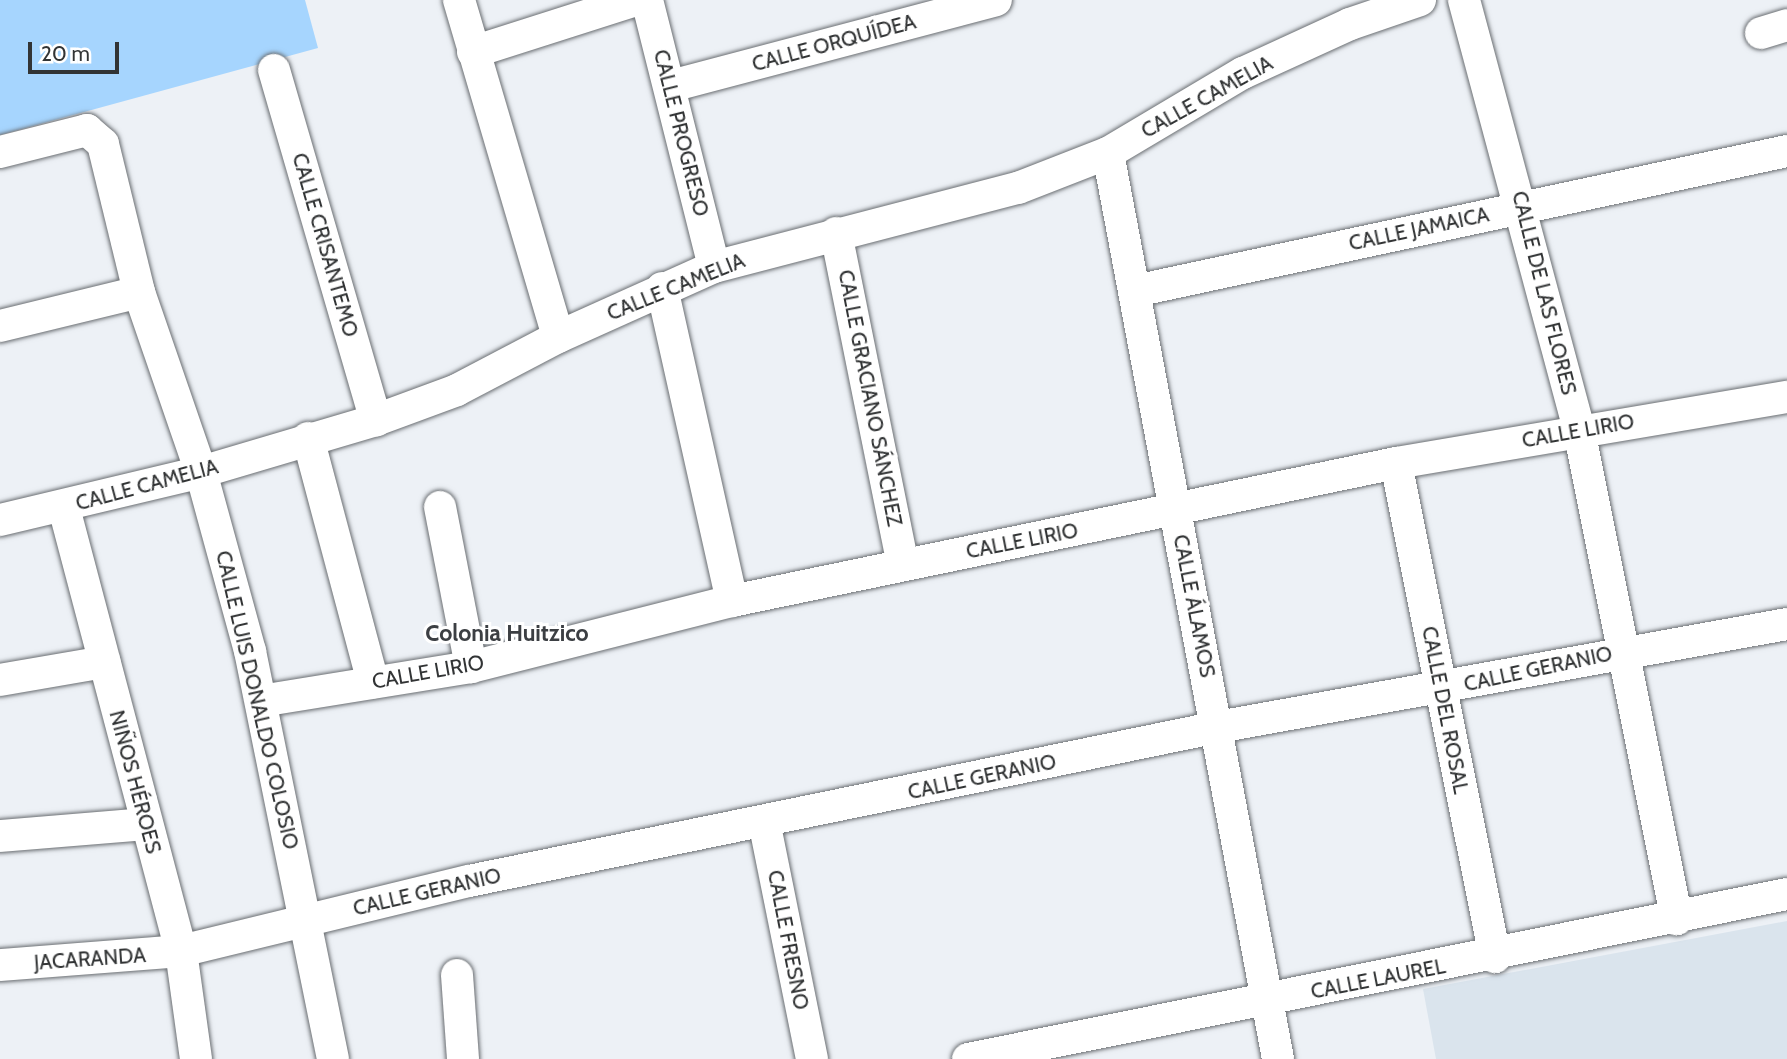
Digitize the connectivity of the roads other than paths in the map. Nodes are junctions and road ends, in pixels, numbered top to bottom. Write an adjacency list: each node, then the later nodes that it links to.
1 (458, 0): 8 (street)
2 (636, 0): 8 (street)
3 (647, 0): 10 (street, CALLE PROGRESO)
4 (996, 0): 10 (street, CALLE ORQUÍDEA)
5 (1420, 0): 7 (street, CALLE CAMELIA)
6 (1464, 0): 14 (street, CALLE DE LAS FLORES)
7 (1346, 12): 13 (street, CALLE CAMELIA)
8 (473, 52): 21 (street)
9 (274, 70): 23 (street, CALLE CRISANTEMO)
10 (671, 86): 16 (street, CALLE PROGRESO)
11 (0, 152): 19 (street, CALLE LUIS DONALDO COLOSIO)
12 (1787, 152): 14 (street, CALLE JAMAICA)
13 (1108, 153): 15 (street, CALLE CAMELIA); 18 (street, CALLE ÁLAMOS)
14 (1523, 206): 18 (street, CALLE JAMAICA); 24 (street, CALLE DE LAS FLORES)
15 (836, 233): 16 (street, CALLE CAMELIA); 32 (street, CALLE GRACIANO SÁNCHEZ)
16 (714, 267): 17 (street, CALLE CAMELIA)
17 (662, 288): 21 (street, CALLE CAMELIA); 33 (street)
18 (1135, 291): 30 (street, CALLE ÁLAMOS)
19 (139, 292): 20 (street); 27 (street, CALLE LUIS DONALDO COLOSIO)
20 (0, 326)
21 (558, 337): 23 (street, CALLE CAMELIA)
22 (1787, 397): 24 (street, CALLE LIRIO)
23 (376, 420): 25 (street, CALLE CAMELIA)
24 (1579, 430): 26 (street, CALLE LIRIO); 35 (street, CALLE DE LAS FLORES)
25 (308, 438): 27 (street, CALLE CAMELIA); 39 (street)
26 (1396, 463): 30 (street, CALLE LIRIO); 40 (street, CALLE DEL ROSAL)
27 (201, 472): 28 (street, CALLE CAMELIA); 41 (street, CALLE LUIS DONALDO COLOSIO)
28 (64, 508): 31 (street, CALLE CAMELIA); 36 (street, NIÑOS HÉROES)
29 (440, 508): 37 (street)
30 (1175, 512): 32 (street, CALLE LIRIO); 42 (street, CALLE ÁLAMOS)
31 (0, 520)
32 (903, 564): 33 (street, CALLE LIRIO)
33 (732, 601): 37 (street, CALLE LIRIO)
34 (1787, 624): 35 (street, CALLE GERANIO)
35 (1626, 650): 40 (street, CALLE GERANIO); 47 (street, CALLE DE LAS FLORES)
36 (104, 662): 38 (street); 44 (street, NIÑOS HÉROES)
37 (471, 667): 39 (street, CALLE LIRIO)
38 (0, 680)
39 (373, 682): 41 (street, CALLE LIRIO)
40 (1441, 690): 42 (street, CALLE GERANIO); 50 (street, CALLE DEL ROSAL)
41 (261, 701): 48 (street, CALLE LUIS DONALDO COLOSIO)
42 (1218, 727): 43 (street, CALLE GERANIO); 53 (street, CALLE ÁLAMOS)
43 (764, 821): 48 (street, CALLE GERANIO); 57 (street, CALLE FRESNO)
44 (146, 824): 45 (street); 49 (street, NIÑOS HÉROES)
45 (0, 836)
46 (1787, 894): 47 (street, CALLE LAUREL)
47 (1677, 919): 50 (street, CALLE LAUREL)
48 (307, 920): 49 (street, CALLE GERANIO); 55 (street, CALLE LUIS DONALDO COLOSIO)
49 (181, 951): 51 (street, JACARANDA); 54 (street, NIÑOS HÉROES)
50 (1495, 957): 53 (street, CALLE LAUREL)
51 (0, 965)
52 (457, 975): 56 (street)
53 (1268, 1000): 58 (street, CALLE LAUREL); 59 (street, CALLE ÁLAMOS)
54 (196, 1059)
55 (333, 1059)
56 (463, 1059)
57 (812, 1059)
58 (968, 1059)
59 (1279, 1059)

